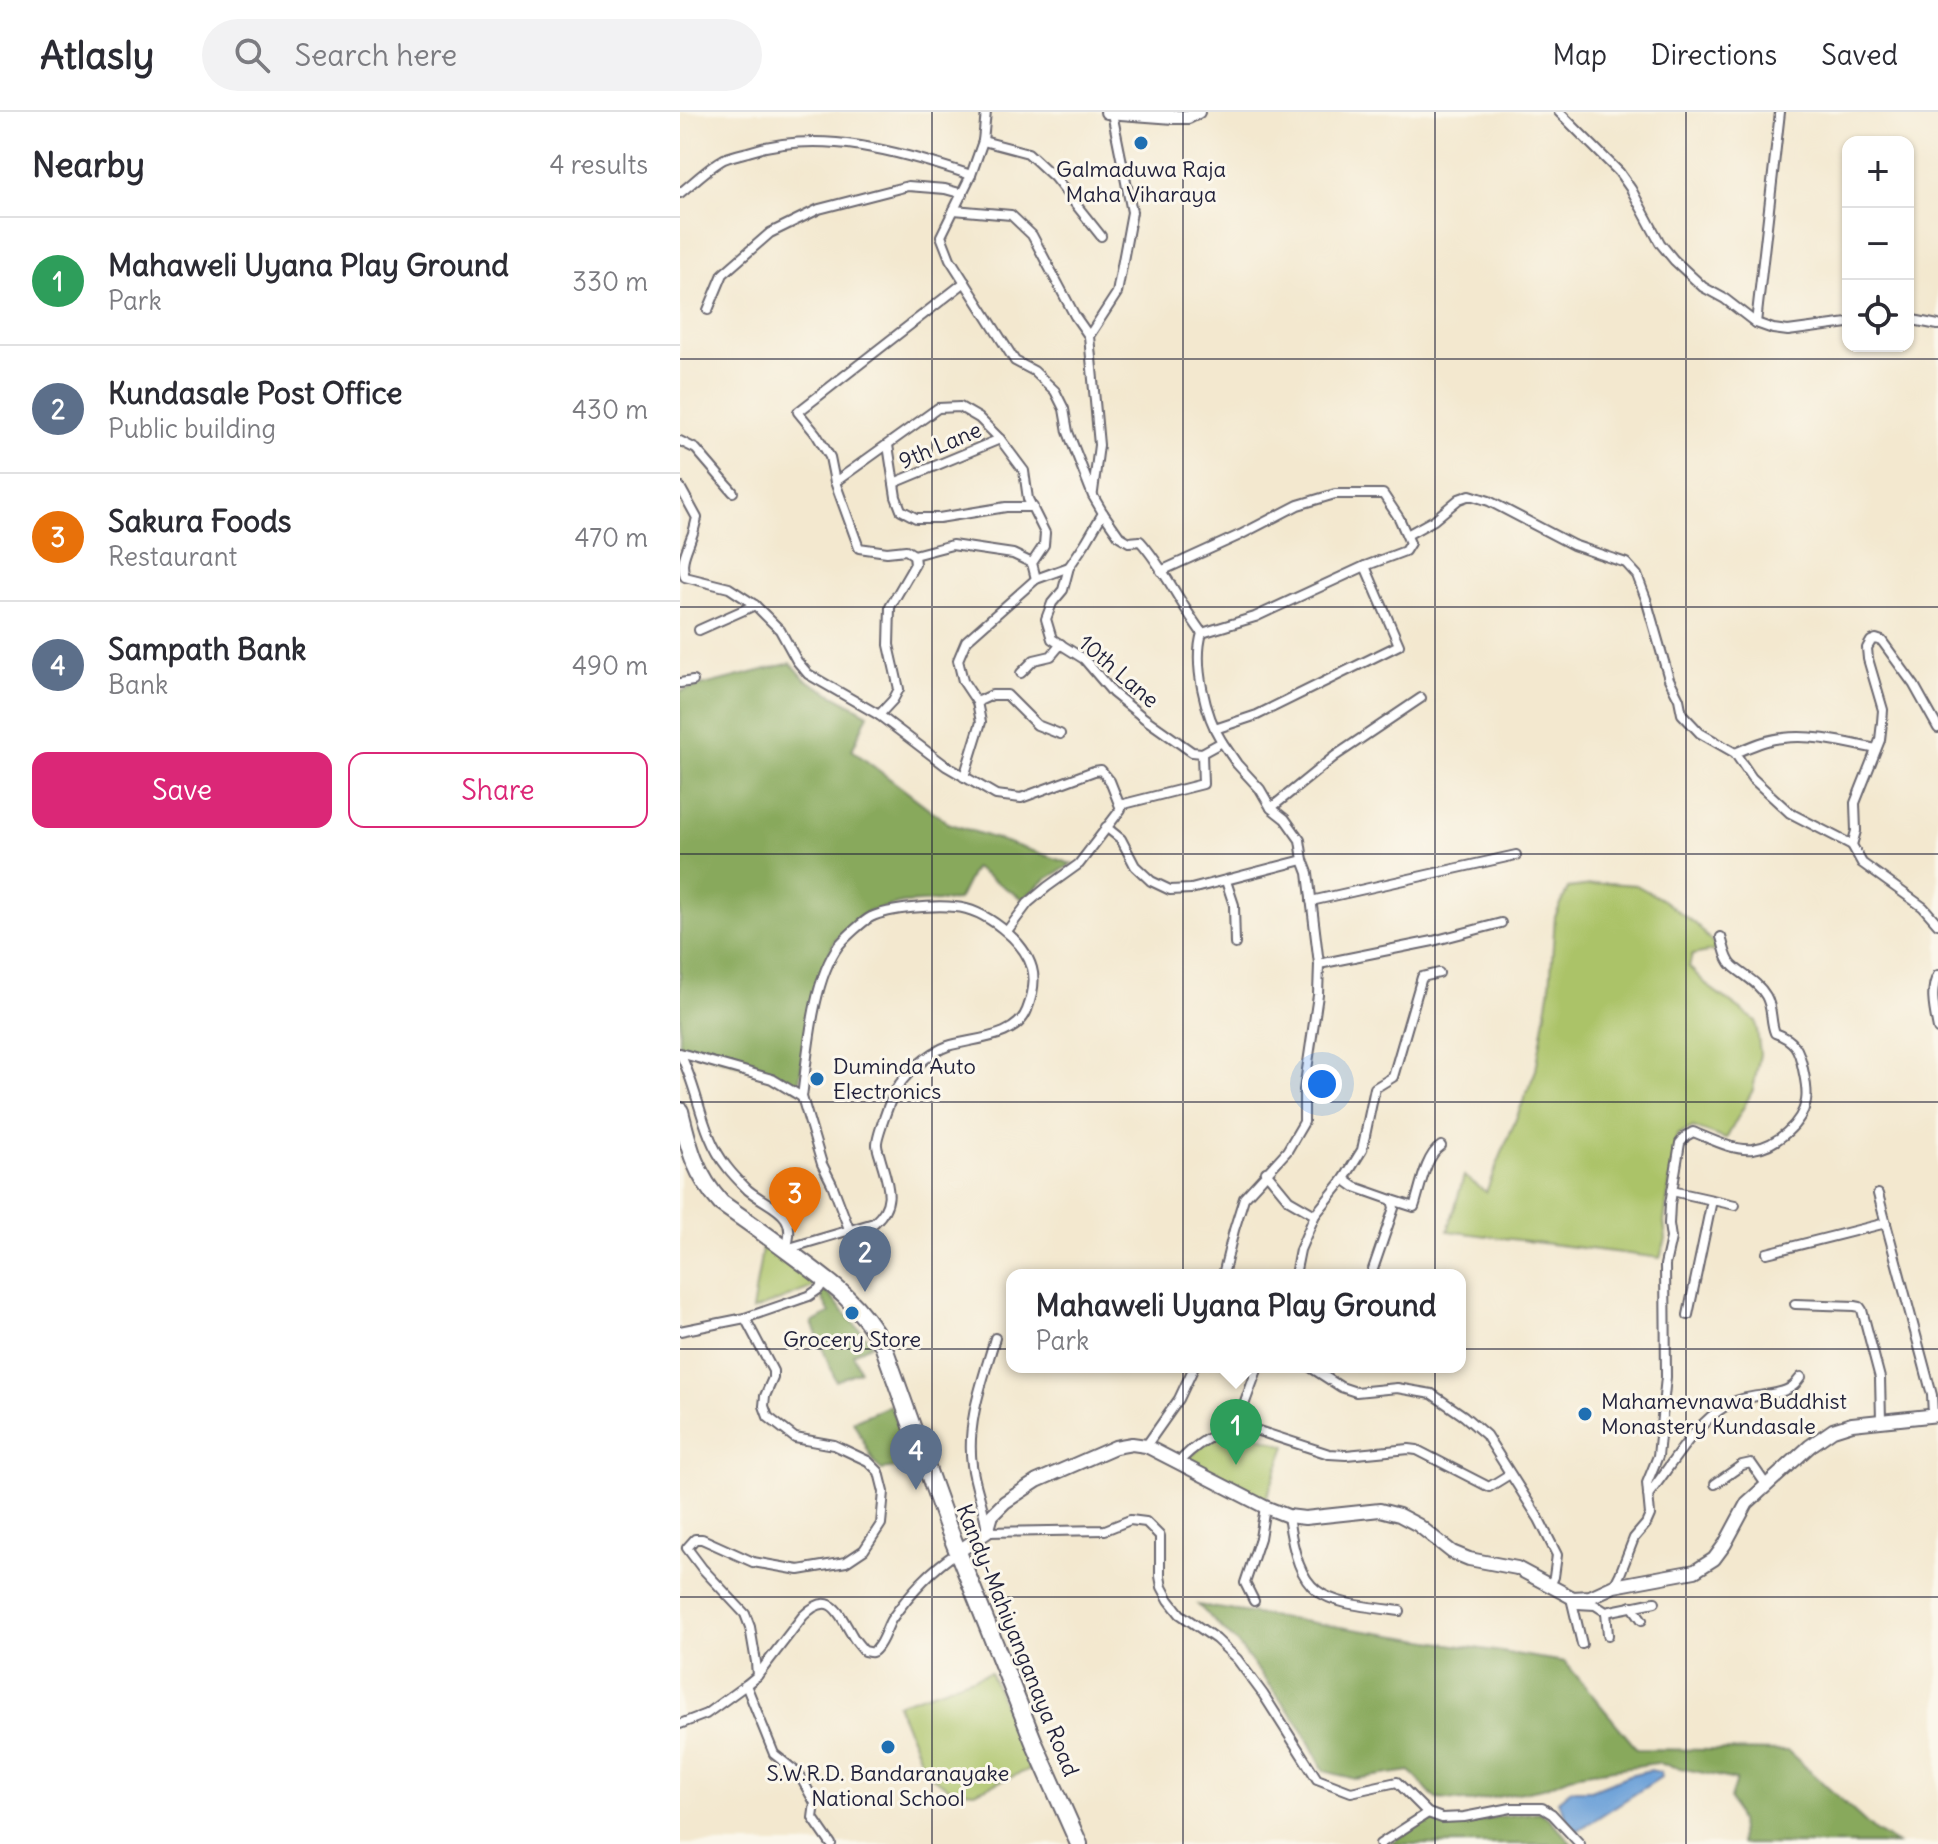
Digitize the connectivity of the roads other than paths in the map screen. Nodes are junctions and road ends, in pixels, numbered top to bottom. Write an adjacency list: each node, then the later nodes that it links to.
1 (986, 112): 6 (street)
2 (1198, 112): 5 (street)
3 (1559, 112): 15 (street)
4 (1780, 112): 15 (street)
5 (1110, 113): 18 (street)
6 (983, 141): 7 (street); 11 (street)
7 (971, 175): 8 (street); 9 (street)
8 (680, 193)
9 (963, 194): 10 (street); 13 (street)
10 (954, 210): 12 (street); 18 (street)
11 (1101, 236)
12 (965, 282): 22 (street); 26 (street)
13 (708, 310)
14 (1914, 320): 17 (street)
15 (1756, 323): 16 (street)
16 (1842, 324)
17 (1938, 325)
18 (1089, 336): 26 (street)
19 (1000, 439): 21 (street); 23 (street, 9th Lane); 27 (street)
20 (680, 441): 25 (street)
21 (888, 445): 22 (street); 23 (street)
22 (835, 482): 30 (street)
23 (894, 483): 27 (street)
24 (680, 487): 36 (street)
25 (733, 492)
26 (1093, 496): 28 (street)
27 (1033, 507): 31 (street)
28 (1103, 513): 33 (street, 10th Lane); 34 (street)
29 (1407, 535): 32 (street); 34 (street); 52 (street)
30 (914, 555): 31 (street); 45 (street)
31 (1032, 563): 35 (street)
32 (1365, 566): 38 (street); 47 (street)
33 (1069, 567): 35 (street); 39 (street, 10th Lane)
34 (1161, 571): 38 (street)
35 (1036, 579): 44 (street)
36 (755, 605): 37 (street); 45 (street)
37 (699, 630)
38 (1202, 633): 47 (street)
39 (1061, 644): 40 (street); 51 (street, 10th Lane)
40 (1021, 673)
41 (693, 681): 42 (street)
42 (680, 683)
43 (1421, 698): 55 (street)
44 (977, 702): 48 (street); 53 (street)
45 (879, 715): 53 (street)
46 (1938, 728): 50 (street)
47 (1215, 729): 49 (street)
48 (1060, 734)
49 (1222, 742): 51 (street); 55 (street)
50 (1876, 749): 52 (street); 57 (street)
51 (1202, 753): 54 (street)
52 (1735, 753): 57 (street)
53 (964, 777): 54 (street)
54 (1120, 805): 56 (street)
55 (1271, 808): 59 (street)
56 (1106, 827): 60 (street); 64 (street)
57 (1852, 845): 63 (street)
58 (1516, 855): 61 (street)
59 (1303, 860): 60 (street); 61 (street)
60 (1226, 881): 66 (street)
61 (1311, 901): 67 (street)
62 (1501, 923): 67 (street)
63 (1938, 924)
64 (1007, 931): 72 (street); 84 (street)
65 (1721, 937): 77 (street)
66 (1235, 944)
67 (1319, 964): 75 (street)
68 (1439, 973): 76 (street)
69 (1938, 975): 70 (street)
70 (1938, 1029)
71 (680, 1053): 72 (street); 85 (street)
72 (802, 1097): 84 (street)
73 (680, 1111): 85 (highway, Kandy-Mahiyanganaya Road)
74 (1441, 1146): 79 (street)
75 (1266, 1172): 82 (street); 87 (street)
76 (1344, 1179): 79 (street); 82 (street)
77 (1672, 1191): 80 (street); 108 (street)
78 (1878, 1194): 83 (street)
79 (1392, 1200): 89 (street)
80 (1712, 1200): 81 (street); 92 (street)
81 (1735, 1205)
82 (1315, 1215): 88 (street)
83 (1886, 1223): 86 (street); 100 (street)
84 (849, 1229): 85 (street)
85 (786, 1249): 90 (highway, Kandy-Mahiyanganaya Road)
86 (1767, 1253)
87 (1224, 1269)
88 (1296, 1269)
89 (1373, 1269)
90 (826, 1278): 93 (street); 113 (highway, Kandy-Mahiyanganaya Road)
91 (1795, 1304): 101 (street)
92 (1688, 1315)
93 (745, 1318): 94 (street); 112 (street)
94 (680, 1331)
95 (995, 1338): 111 (street)
96 (1191, 1373): 103 (street)
97 (1256, 1373): 102 (street)
98 (1319, 1373): 105 (street)
99 (1801, 1377): 108 (street)
100 (1936, 1415): 101 (street)
101 (1881, 1420): 107 (street)
102 (1237, 1424): 104 (street); 105 (street)
103 (1146, 1446): 104 (street); 111 (street)
104 (1178, 1463): 109 (street)
105 (1510, 1474): 114 (street)
106 (1715, 1484): 107 (street)
107 (1767, 1486): 115 (street)
108 (1648, 1495): 115 (street)
109 (1265, 1507): 110 (street); 117 (street)
110 (1288, 1516): 114 (street); 120 (street)
111 (987, 1532): 113 (street); 128 (street)
112 (684, 1549): 125 (street)
113 (959, 1551): 125 (street); 130 (highway, Kandy-Mahiyanganaya Road)
114 (1550, 1586): 116 (street)
115 (1614, 1586): 116 (street)
116 (1572, 1597): 121 (street); 124 (street)
117 (1254, 1601)
118 (1655, 1602): 119 (street)
119 (1632, 1606): 121 (street); 122 (street)
120 (1400, 1611)
121 (1606, 1612): 123 (street)
122 (1642, 1620)
123 (1608, 1635)
124 (1582, 1644)
125 (757, 1676): 126 (street)
126 (746, 1685): 127 (street); 129 (street)
127 (680, 1724)
128 (1428, 1813): 131 (street); 132 (street)
129 (831, 1844)
130 (1079, 1844)
131 (1380, 1844)
132 (1580, 1844)

